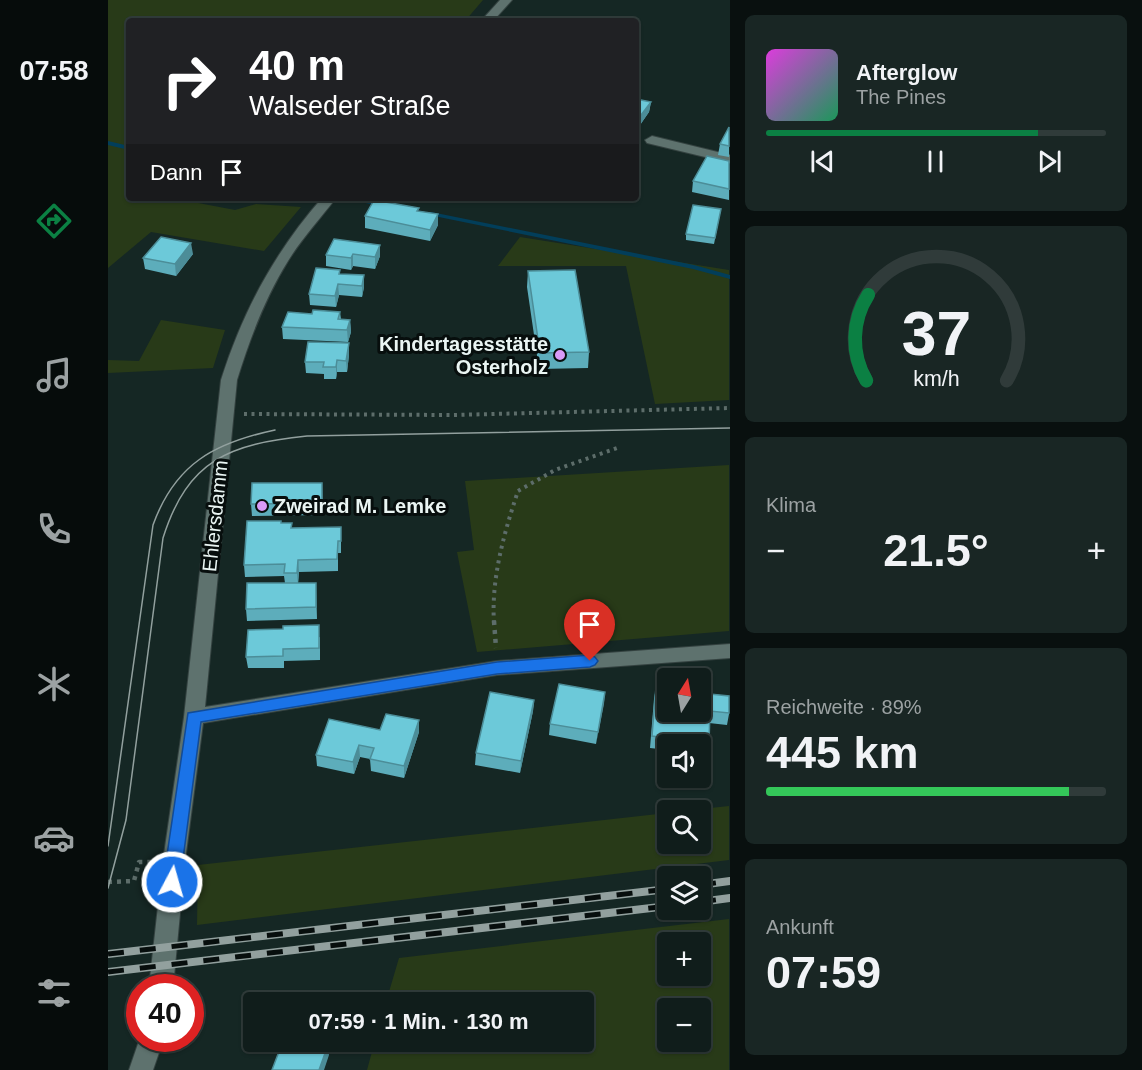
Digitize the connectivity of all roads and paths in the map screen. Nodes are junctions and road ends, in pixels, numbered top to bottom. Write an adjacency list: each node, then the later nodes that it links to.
1 (506, 0): 2 (street)
2 (490, 18)
3 (652, 140): 4 (street)
4 (729, 159)
5 (327, 201): 7 (street, Ehlersdamm)
6 (729, 408): 7 (path)
7 (226, 414): 11 (street, Ehlersdamm)
8 (620, 447): 10 (path)
9 (729, 651): 10 (street)
10 (497, 668): 11 (street)
11 (194, 717): 12 (street, Ehlersdamm)
12 (174, 861): 13 (path); 14 (street, Ehlersdamm)
13 (108, 882)
14 (162, 974)
15 (147, 1052): 16 (street)
16 (141, 1070)

